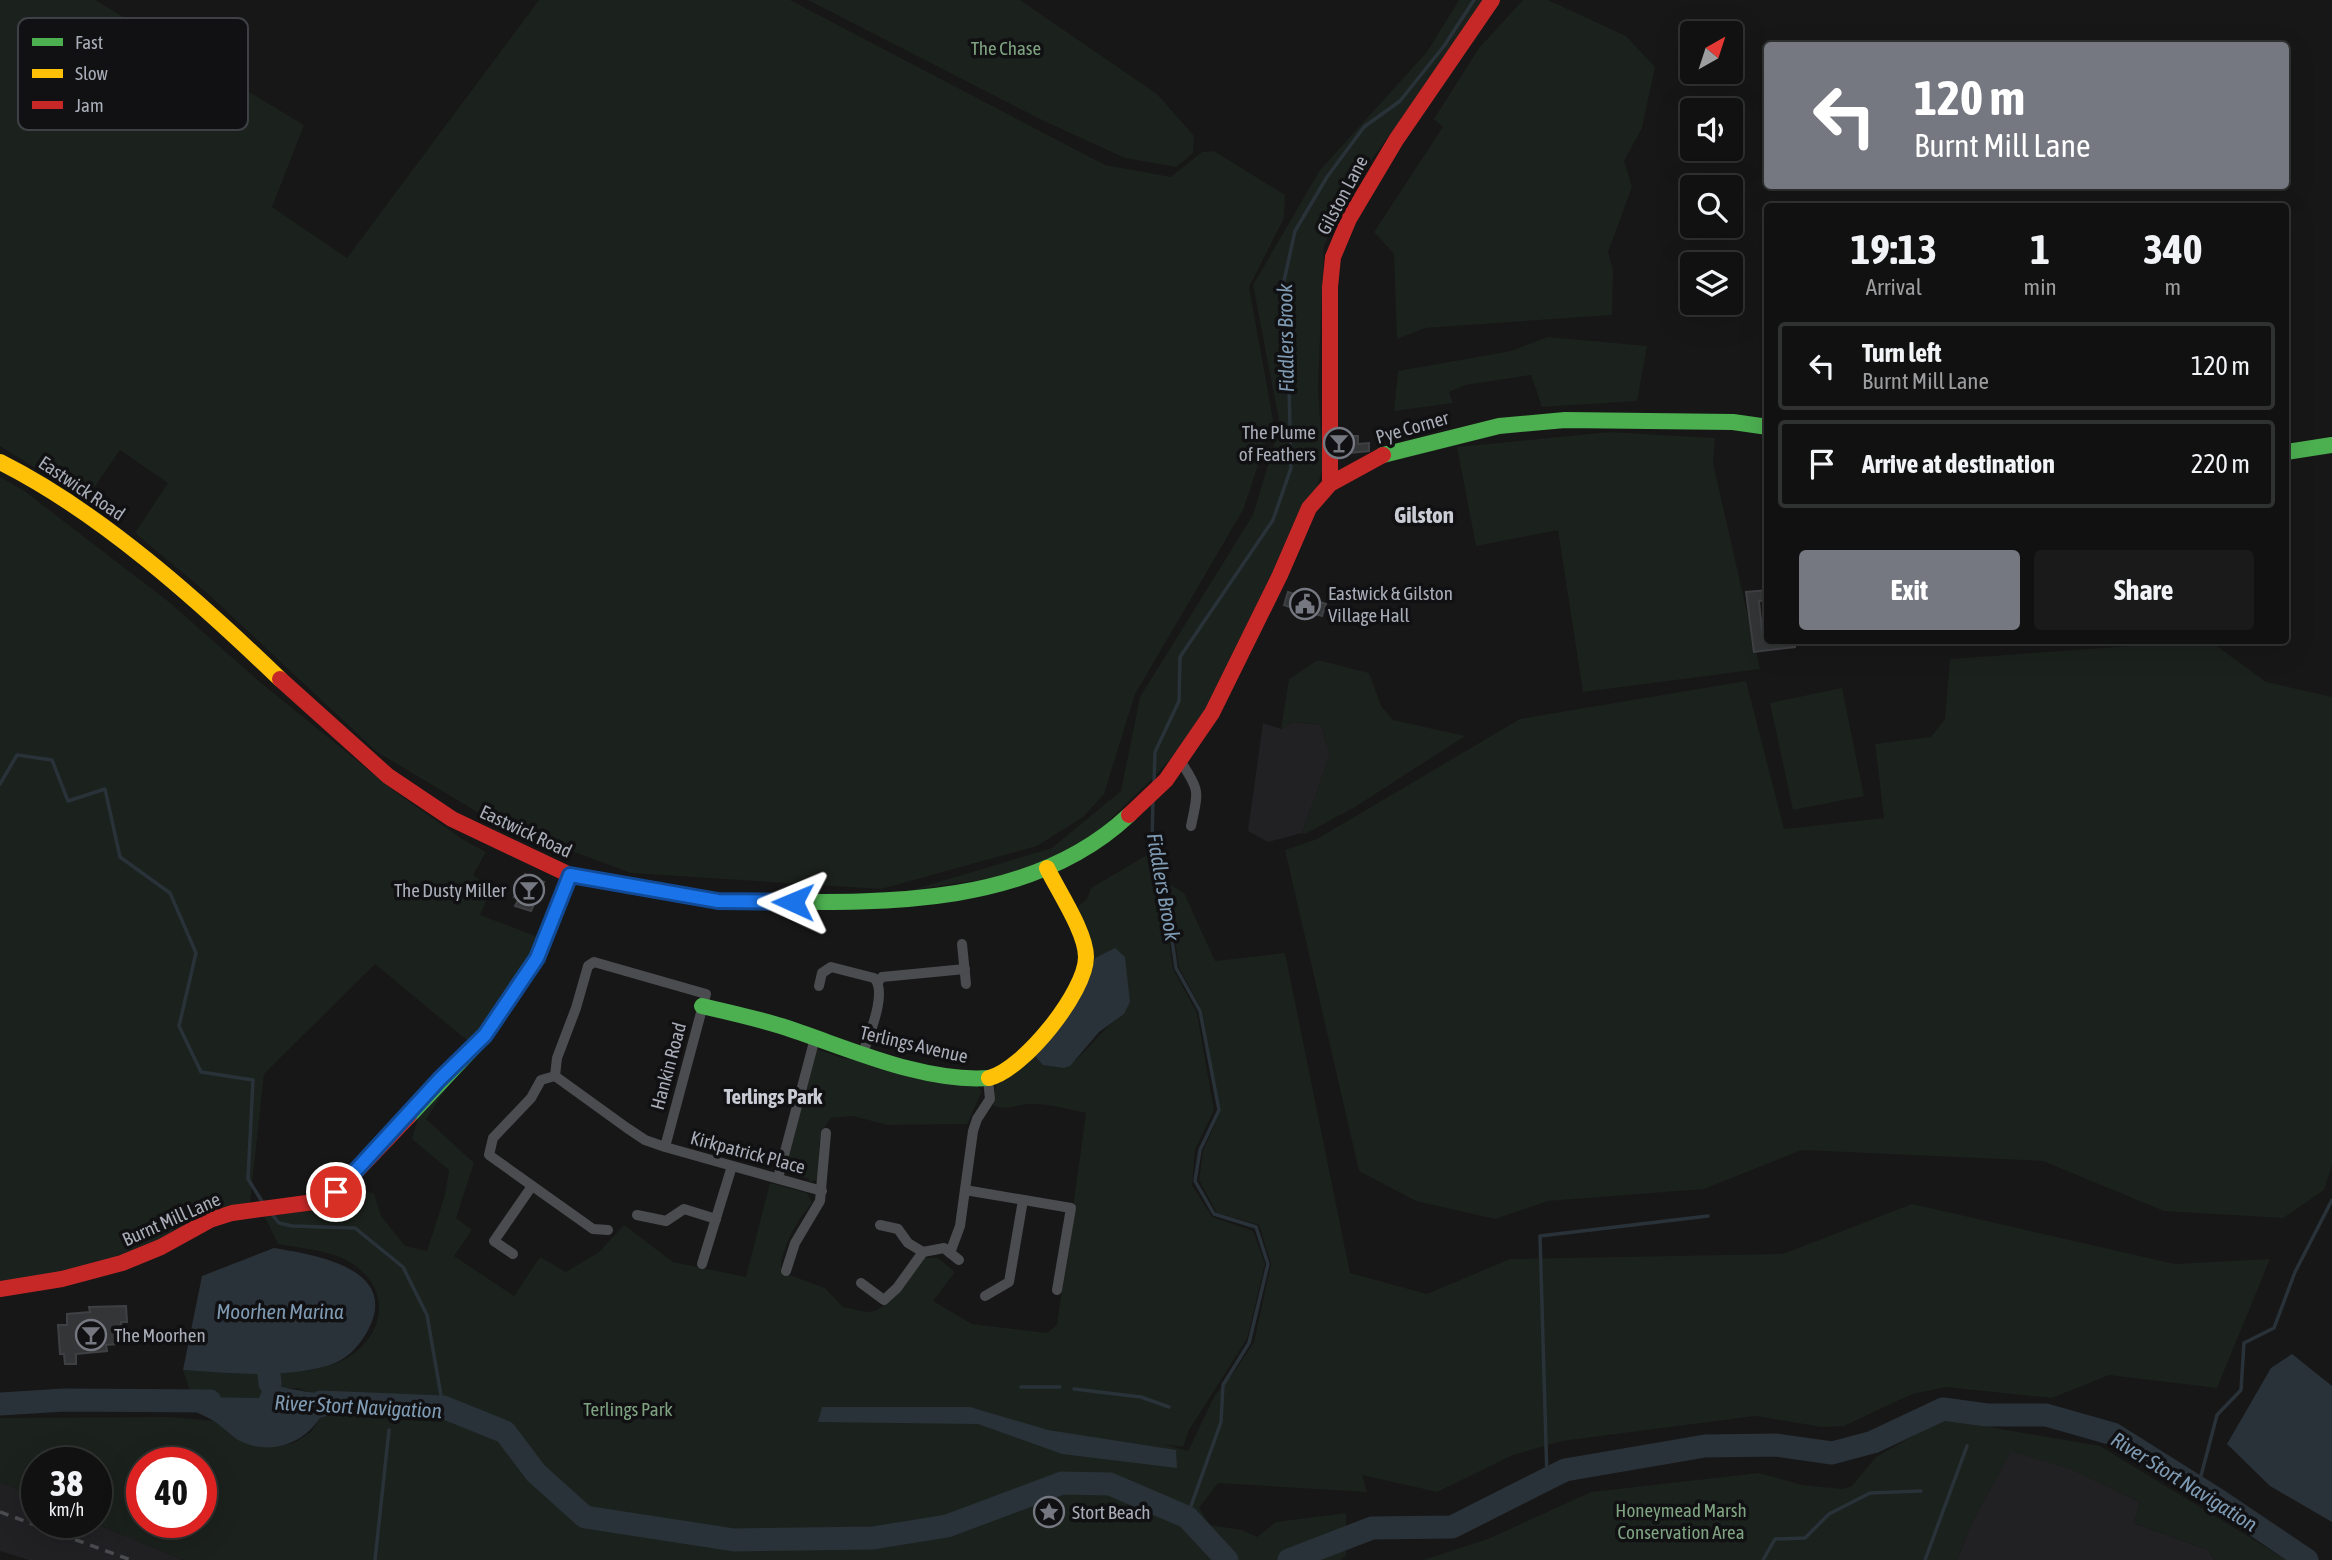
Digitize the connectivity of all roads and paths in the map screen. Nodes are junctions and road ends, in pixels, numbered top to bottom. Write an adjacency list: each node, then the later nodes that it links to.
1 (1492, 0): 6 (street, Gilston Lane)
2 (1764, 426): 6 (street, Pye Corner)
3 (2332, 445): 4 (street)
4 (2289, 452)
5 (0, 462): 11 (street, Eastwick Road)
6 (1330, 484): 7 (street, Pye Corner)
7 (1181, 762): 8 (street, Pye Corner); 9 (street)
8 (1167, 780): 10 (street, Eastwick Road)
9 (1191, 826)
10 (1047, 868): 11 (street, Eastwick Road); 21 (street, Terlings Avenue)
11 (570, 875): 39 (street, Burnt Mill Lane)
12 (961, 944): 13 (street)
13 (965, 969): 14 (street); 15 (street)
14 (878, 982): 16 (street); 19 (street)
15 (967, 984)
16 (819, 986)
17 (704, 1000): 18 (street, Terlings Avenue); 20 (street, Terlings Avenue); 23 (street, Hankin Road)
18 (815, 1038): 19 (street, Terlings Avenue); 25 (street)
19 (863, 1053): 21 (street, Terlings Avenue)
20 (555, 1076): 23 (street); 26 (street)
21 (988, 1079): 27 (street)
22 (826, 1133): 28 (street)
23 (665, 1147): 24 (street, Kirkpatrick Place)
24 (732, 1166): 25 (street, Kirkpatrick Place); 31 (street)
25 (778, 1178): 28 (street, Kirkpatrick Place)
26 (532, 1186): 33 (street); 35 (street)
27 (965, 1190): 29 (street); 34 (street)
28 (822, 1191): 37 (street)
29 (1023, 1200): 40 (street); 41 (street)
30 (638, 1215): 31 (street)
31 (716, 1219): 36 (street)
32 (880, 1225): 34 (street)
33 (608, 1230)
34 (923, 1252): 38 (street)
35 (513, 1254)
36 (702, 1264)
37 (786, 1271)
38 (861, 1283)
39 (0, 1289)
40 (1057, 1290)
41 (985, 1296)

